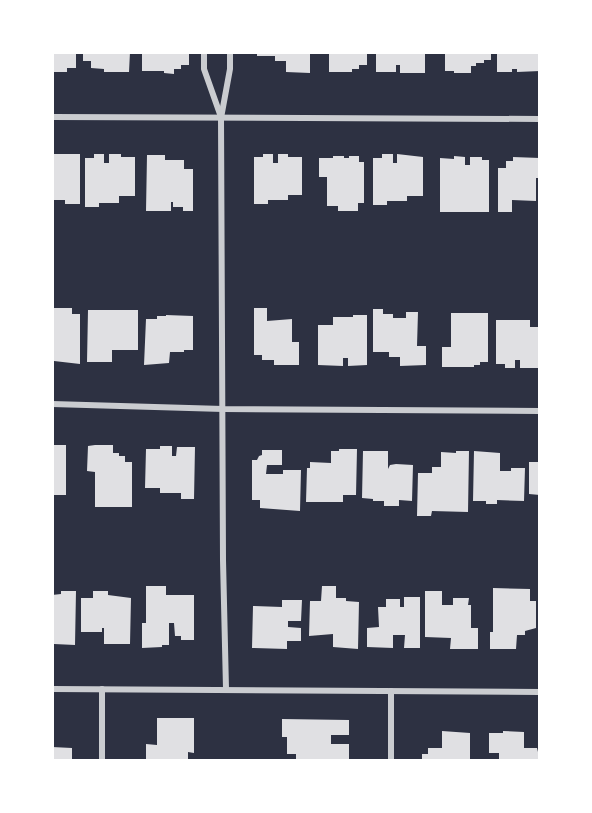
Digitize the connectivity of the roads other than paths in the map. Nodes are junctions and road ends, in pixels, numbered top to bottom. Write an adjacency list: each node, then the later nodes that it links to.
1 (204, 52): 4 (street)
2 (230, 52): 4 (street)
3 (52, 117): 4 (street)
4 (221, 118): 5 (street); 7 (street)
5 (540, 118)
6 (52, 404): 7 (street)
7 (223, 409): 8 (street); 11 (street)
8 (540, 411)
9 (52, 689): 10 (street)
10 (102, 689): 11 (street); 14 (street)
11 (226, 689): 12 (street)
12 (391, 691): 13 (street); 15 (street)
13 (540, 692)
14 (102, 760)
15 (391, 760)

